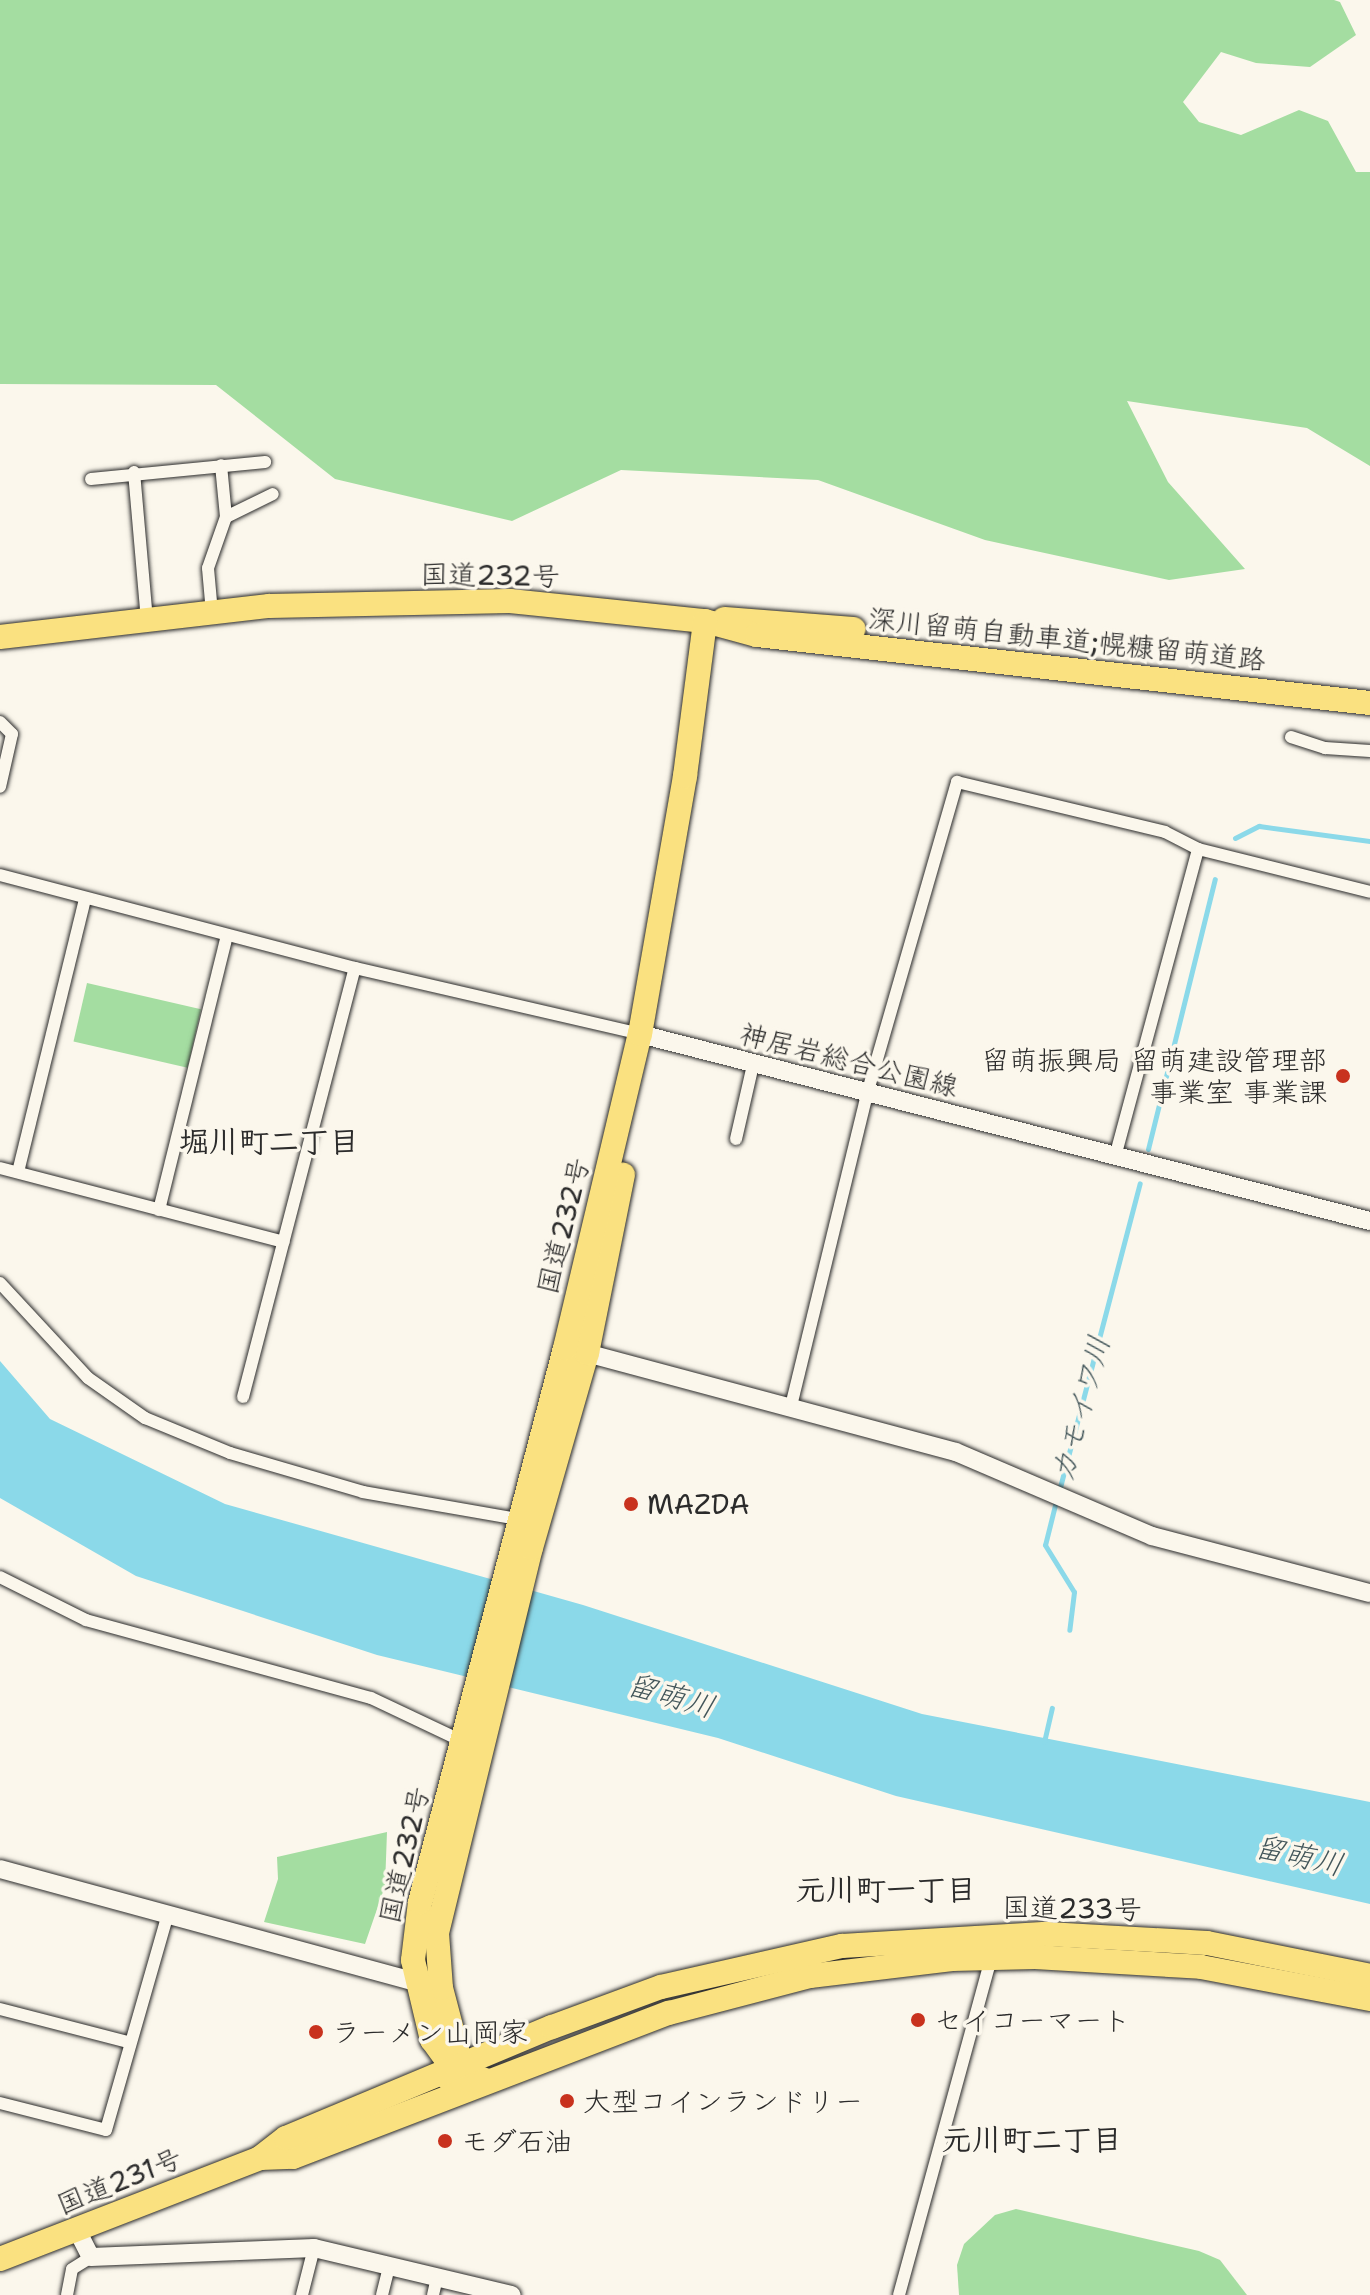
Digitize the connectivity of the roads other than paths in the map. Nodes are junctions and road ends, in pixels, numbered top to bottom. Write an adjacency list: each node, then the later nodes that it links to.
1 (265, 462): 2 (street)
2 (221, 465): 3 (street); 6 (street)
3 (134, 472): 4 (street); 8 (street)
4 (91, 479)
5 (273, 494): 6 (street)
6 (226, 517): 7 (street)
7 (212, 613): 8 (highway, 国道232号); 9 (highway, 国道232号)
8 (147, 620): 11 (highway, 国道232号)
9 (705, 621): 10 (highway); 24 (highway, 国道232号)
10 (757, 626): 12 (highway, 深川留萌自動車道;幌糠留萌道路); 13 (highway, 深川留萌自動車道;幌糠留萌道路)
11 (0, 637)
12 (1370, 690)
13 (1370, 703)
14 (0, 722): 17 (street)
15 (1291, 737): 16 (street)
16 (1370, 751)
17 (0, 787)
18 (1198, 849): 20 (street); 26 (street); 28 (street)
19 (0, 875): 21 (street)
20 (1370, 892)
21 (85, 899): 22 (street); 30 (street)
22 (227, 935): 23 (street); 31 (street)
23 (355, 968): 24 (street); 33 (street)
24 (640, 1034): 25 (street, 神居岩総合公園線); 35 (highway, 国道232号)
25 (753, 1065): 26 (street, 神居岩総合公園線); 27 (street)
26 (867, 1094): 28 (street, 神居岩総合公園線); 37 (street)
27 (736, 1139)
28 (1115, 1157): 32 (street, 神居岩総合公園線)
29 (0, 1168): 30 (street)
30 (18, 1172): 31 (street)
31 (159, 1210): 33 (street)
32 (1370, 1221)
33 (284, 1242): 36 (street)
34 (0, 1283): 38 (street)
35 (576, 1351): 37 (street); 38 (highway, 国道232号)
36 (243, 1397)
37 (791, 1406): 40 (street)
38 (520, 1536): 41 (highway, 国道232号)
39 (0, 1577): 42 (street)
40 (1370, 1593)
41 (479, 1718): 42 (highway, 国道232号); 48 (highway, 国道232号)
42 (462, 1741): 47 (highway, 国道232号)
43 (0, 1869): 44 (street)
44 (168, 1914): 47 (street); 52 (street)
45 (994, 1946): 46 (highway, 国道233号); 49 (highway, 国道233号); 53 (highway, 国道233号); 54 (highway, 国道233号); 68 (street)
46 (1370, 1976)
47 (417, 1983): 48 (street); 51 (highway, 国道232号)
48 (441, 1988): 51 (highway, 国道232号)
49 (1370, 1999)
50 (0, 2009): 52 (street)
51 (444, 2037): 53 (highway); 54 (highway, 国道232号); 55 (highway)
52 (128, 2042): 56 (street)
53 (485, 2055): 54 (highway, 国道233号)
54 (456, 2081): 55 (highway, 国道231号); 57 (highway, 国道231号)
55 (408, 2087): 57 (highway, 国道231号)
56 (0, 2103)
57 (260, 2158): 58 (highway, 国道231号)
58 (77, 2230): 60 (street); 61 (highway, 国道231号)
59 (314, 2248): 60 (street); 62 (street); 65 (street)
60 (91, 2257): 64 (street)
61 (0, 2259)
62 (389, 2266): 63 (street); 66 (street)
63 (435, 2286): 67 (street)
64 (67, 2295)
65 (302, 2295)
66 (382, 2295)
67 (511, 2295)
68 (899, 2295)

